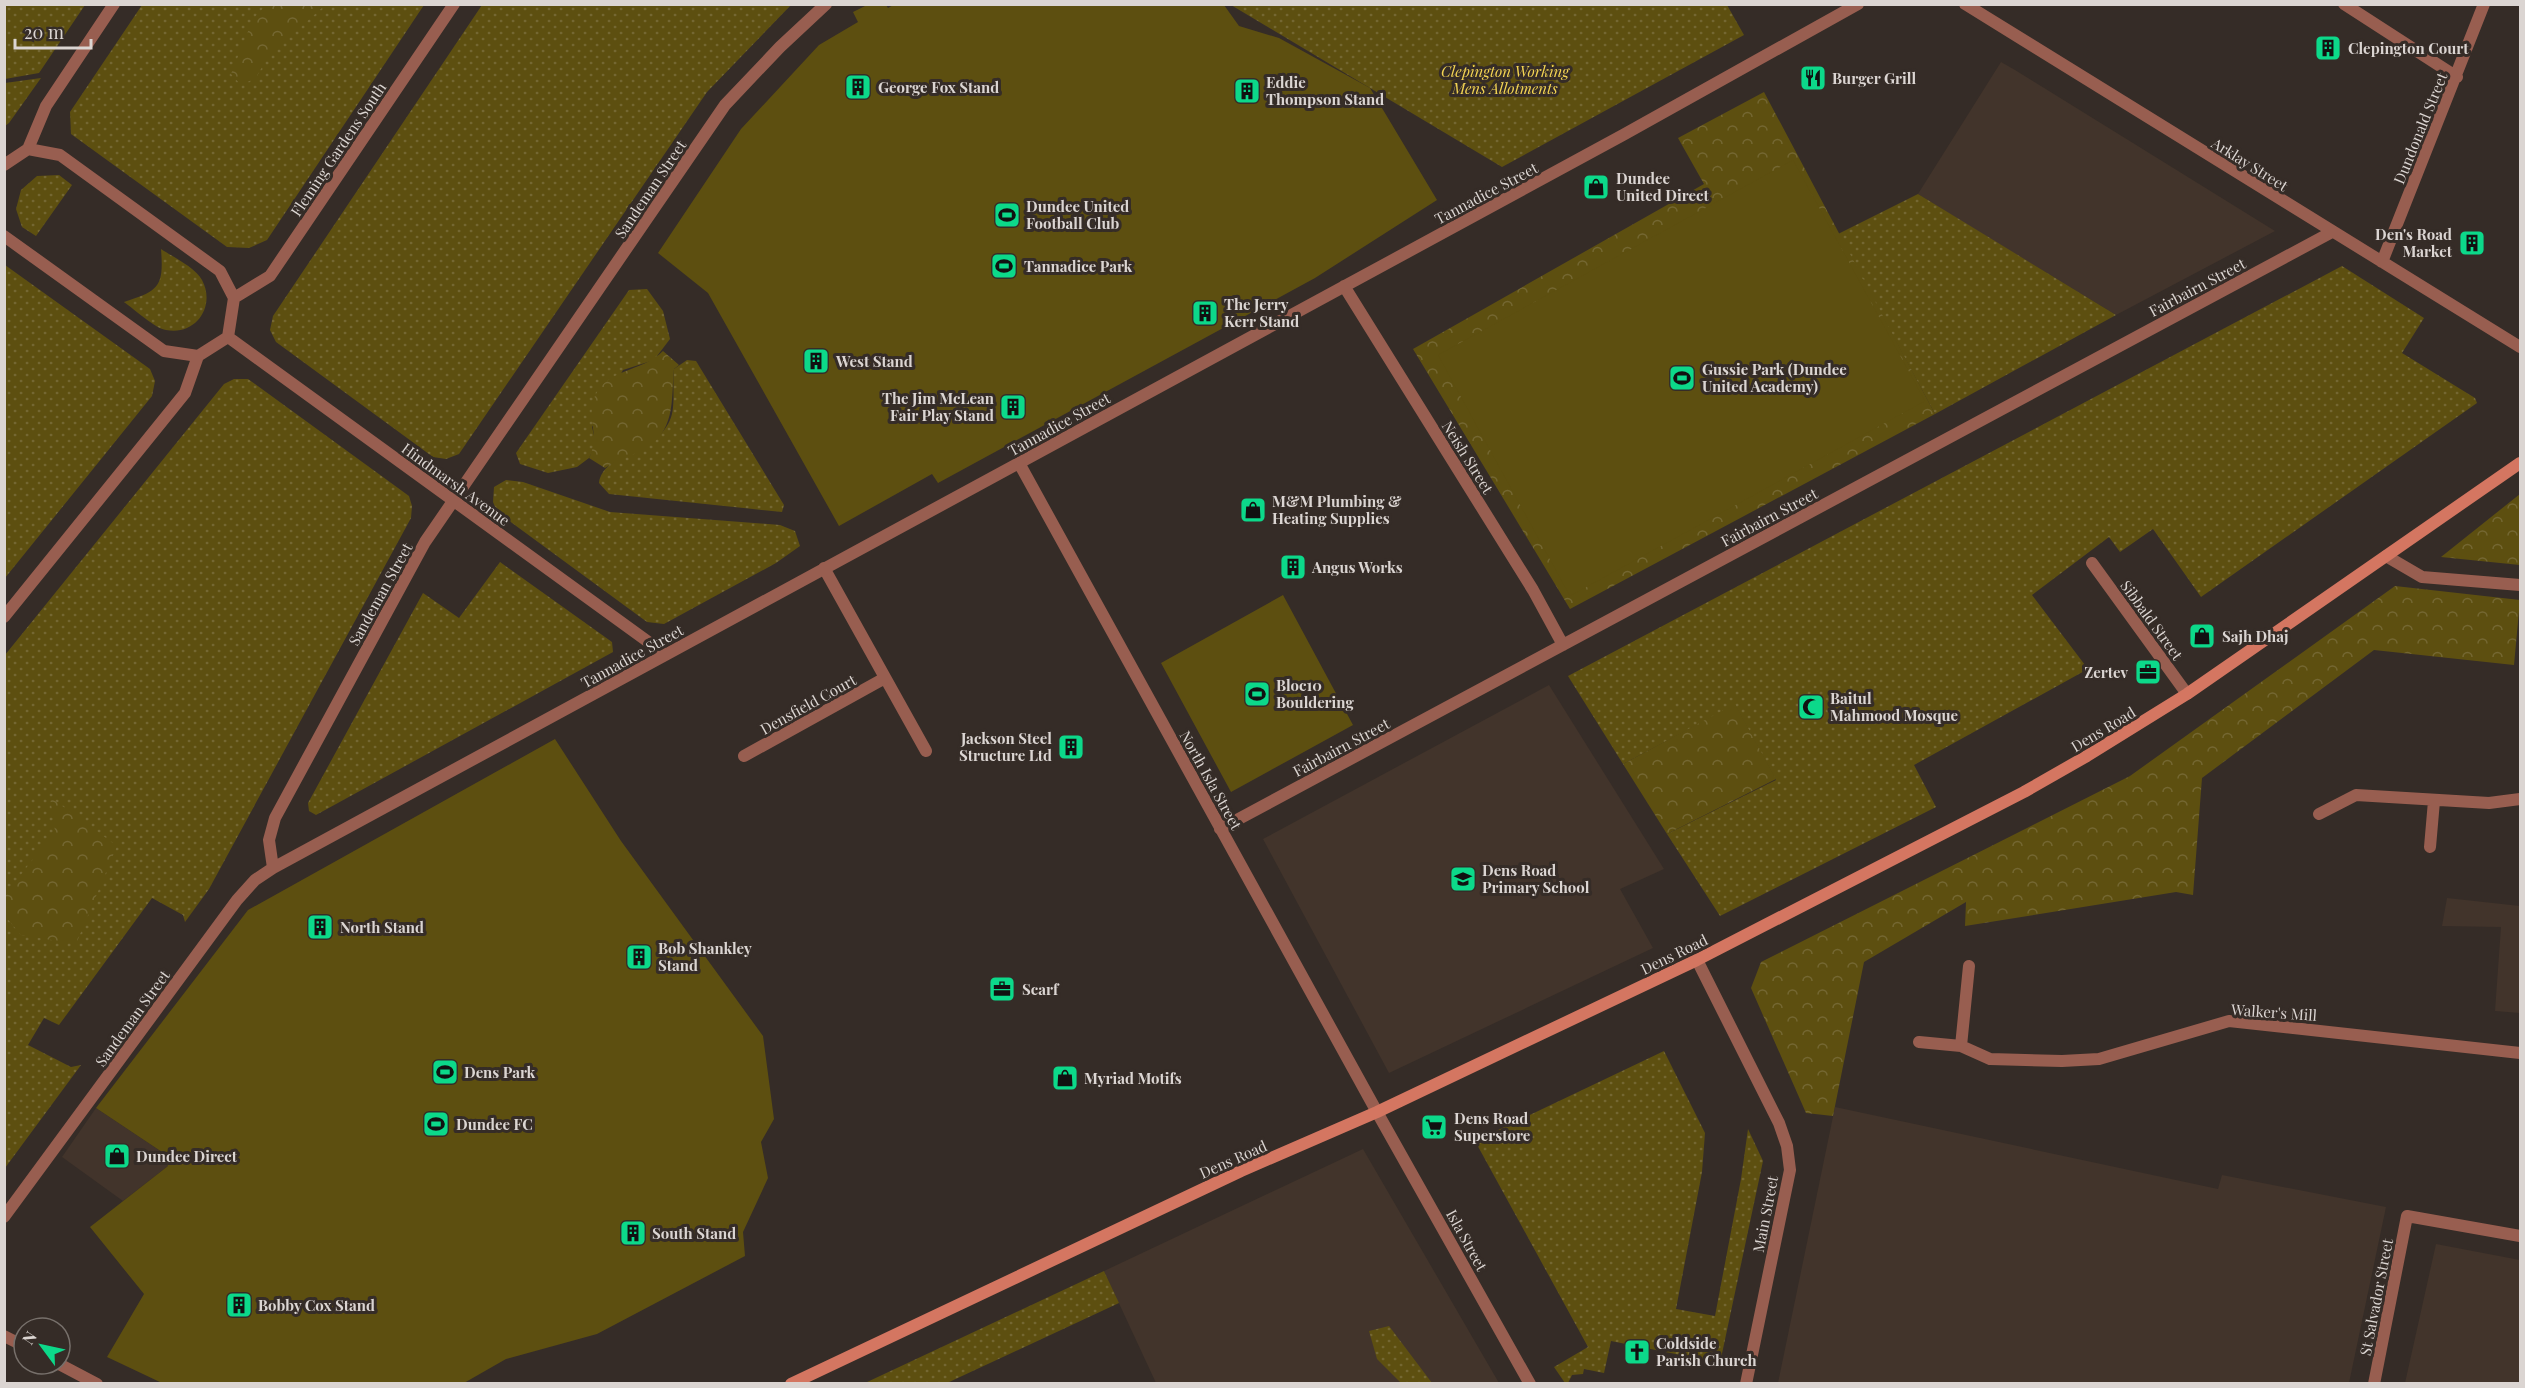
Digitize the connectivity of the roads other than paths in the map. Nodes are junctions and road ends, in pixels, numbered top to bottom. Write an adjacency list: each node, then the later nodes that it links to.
1 (114, 4): 9 (street)
2 (454, 4): 15 (street, Fleming Gardens South)
3 (826, 4): 21 (street, Sandeman Street)
4 (1858, 4): 14 (street, Tannadice Street)
5 (1965, 4): 11 (street, Arklay Street)
6 (2344, 4): 8 (street)
7 (2484, 4): 8 (street, Dundonald Street)
8 (2457, 77): 13 (street, Dundonald Street)
9 (28, 149): 10 (street); 15 (street)
10 (4, 165)
11 (2332, 232): 13 (street, Arklay Street); 27 (street, Fairbairn Street)
12 (4, 237): 18 (street)
13 (2382, 262): 17 (street, Arklay Street)
14 (1344, 286): 19 (street, Tannadice Street); 27 (street, Neish Street)
15 (234, 298): 16 (street)
16 (228, 337): 18 (street); 21 (street, Hindmarsh Avenue)
17 (2520, 347)
18 (198, 356): 26 (street)
19 (1019, 463): 24 (street, Tannadice Street); 36 (street, North Isla Street)
20 (2520, 463): 22 (main road, Dens Road)
21 (454, 501): 28 (street, Hindmarsh Avenue); 38 (street, Sandeman Street)
22 (2386, 556): 25 (street); 30 (main road, Dens Road)
23 (2092, 563): 30 (street, Sibbald Street)
24 (824, 568): 28 (street, Tannadice Street); 29 (street)
25 (2520, 585)
26 (4, 617)
27 (1563, 645): 36 (street, Fairbairn Street)
28 (665, 654): 38 (street, Tannadice Street)
29 (885, 678): 31 (street); 32 (street, Densfield Court)
30 (2187, 694): 39 (main road, Dens Road)
31 (926, 751)
32 (744, 756)
33 (2520, 799): 34 (street)
34 (2434, 801): 35 (street); 37 (street)
35 (2319, 814)
36 (1220, 829): 44 (street, North Isla Street)
37 (2430, 847)
38 (273, 868): 45 (street, Sandeman Street)
39 (1697, 960): 44 (main road, Dens Road); 51 (street, Main Street)
40 (1969, 966): 42 (street)
41 (1919, 1042): 42 (street, Walker's Mill)
42 (1961, 1046): 43 (street, Walker's Mill)
43 (2520, 1053)
44 (1377, 1112): 49 (main road, Dens Road); 50 (street, Isla Street)
45 (4, 1217)
46 (2520, 1236): 52 (street, St Salvador Street)
47 (72, 1370): 48 (street)
48 (97, 1383)
49 (791, 1383)
50 (1530, 1383)
51 (1746, 1383)
52 (2374, 1383)

